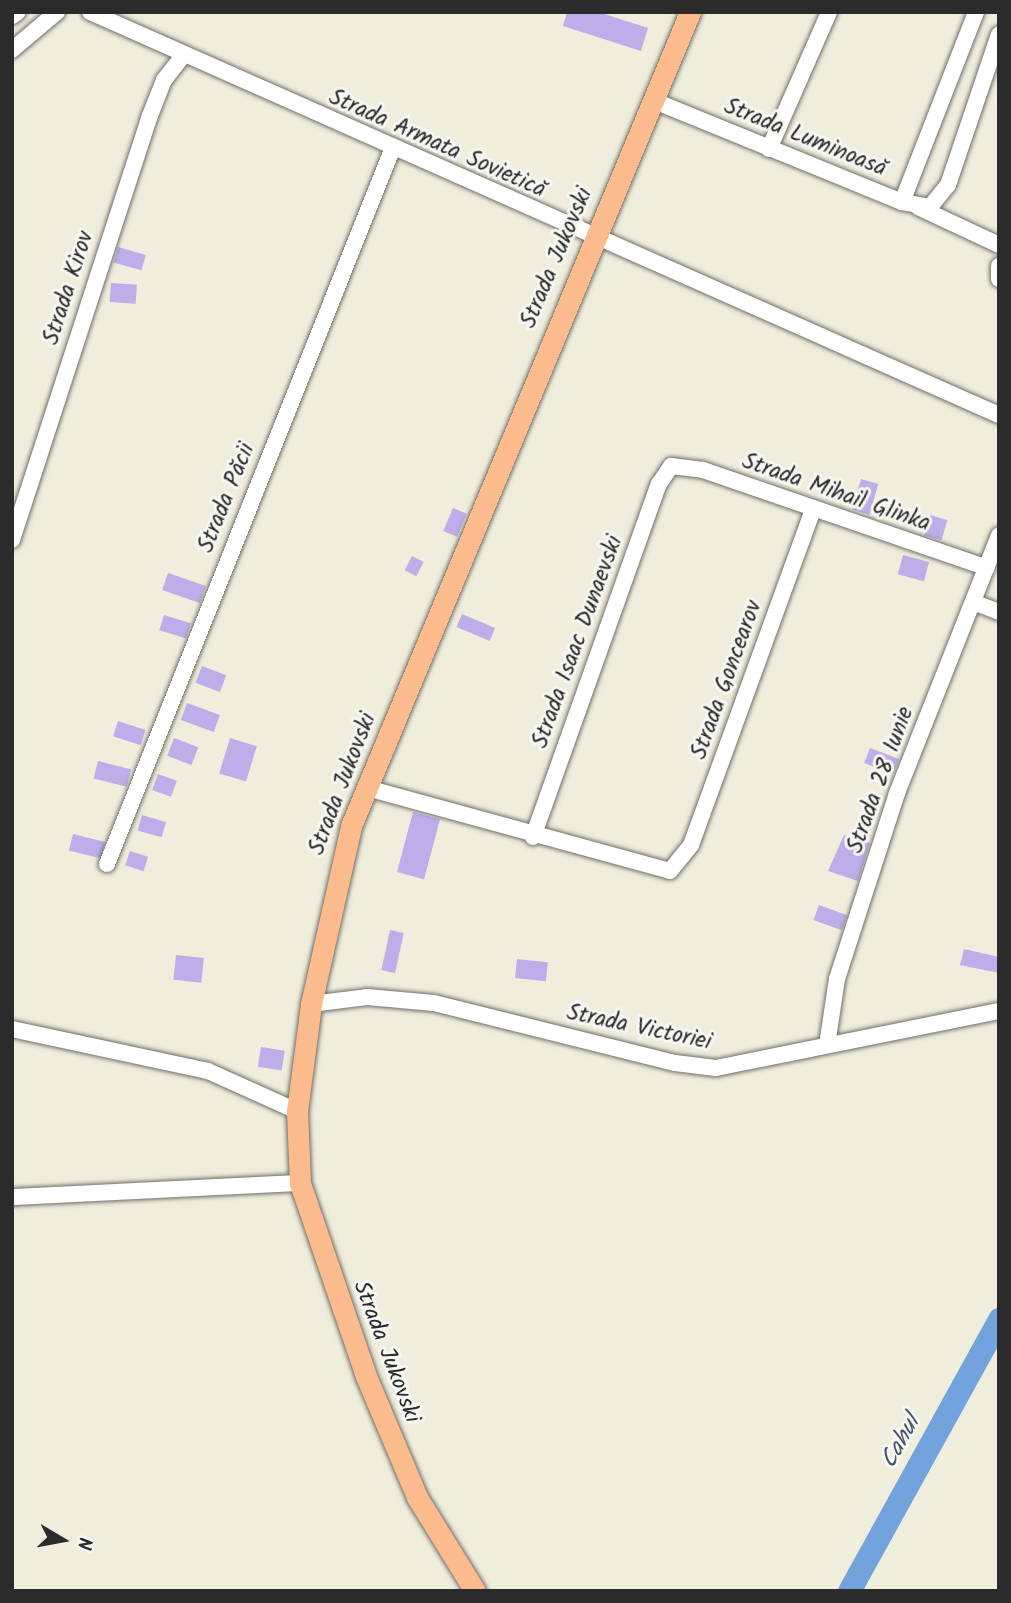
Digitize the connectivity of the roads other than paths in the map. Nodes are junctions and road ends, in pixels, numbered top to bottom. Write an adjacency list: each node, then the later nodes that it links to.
1 (18, 12): 7 (street)
2 (57, 12): 9 (street)
3 (90, 12): 10 (street, Strada Armata Sovietică)
4 (690, 12): 11 (main road, Strada Jukovski)
5 (829, 12): 12 (street)
6 (976, 12): 14 (street)
7 (12, 16)
8 (999, 34): 15 (street)
9 (12, 50)
10 (183, 56): 13 (street, Strada Armata Sovietică); 24 (street, Strada Kirov)
11 (652, 100): 12 (street, Strada Luminoasă); 16 (main road, Strada Jukovski)
12 (769, 149): 14 (street, Strada Luminoasă)
13 (392, 150): 16 (street, Strada Armata Sovietică); 30 (street, Strada Păcii)
14 (902, 202): 15 (street, Strada Luminoasă)
15 (918, 207): 17 (street, Strada Luminoasă)
16 (593, 237): 20 (street, Strada Armata Sovietică); 28 (main road, Strada Jukovski)
17 (999, 245)
18 (999, 266): 19 (street)
19 (999, 279)
20 (999, 415)
21 (671, 466): 22 (street, Strada Mihail Glinka); 29 (street, Strada Isaac Dunaevski)
22 (813, 510): 25 (street, Strada Mihail Glinka); 29 (street, Strada Goncearov)
23 (999, 536): 25 (street, Strada 28 Iunie)
24 (12, 540)
25 (987, 568): 26 (street, Strada 28 Iunie)
26 (973, 602): 27 (street); 34 (street, Strada 28 Iunie)
27 (999, 612)
28 (367, 788): 29 (street); 31 (main road, Strada Jukovski)
29 (533, 837)
30 (107, 864)
31 (311, 1004): 34 (street, Strada Victoriei); 35 (main road, Strada Jukovski)
32 (999, 1011): 34 (street, Strada Victoriei)
33 (12, 1029): 35 (street)
34 (827, 1045)
35 (297, 1111): 36 (main road, Strada Jukovski)
36 (300, 1183): 37 (street); 38 (main road, Strada Jukovski)
37 (12, 1197)
38 (475, 1591)

